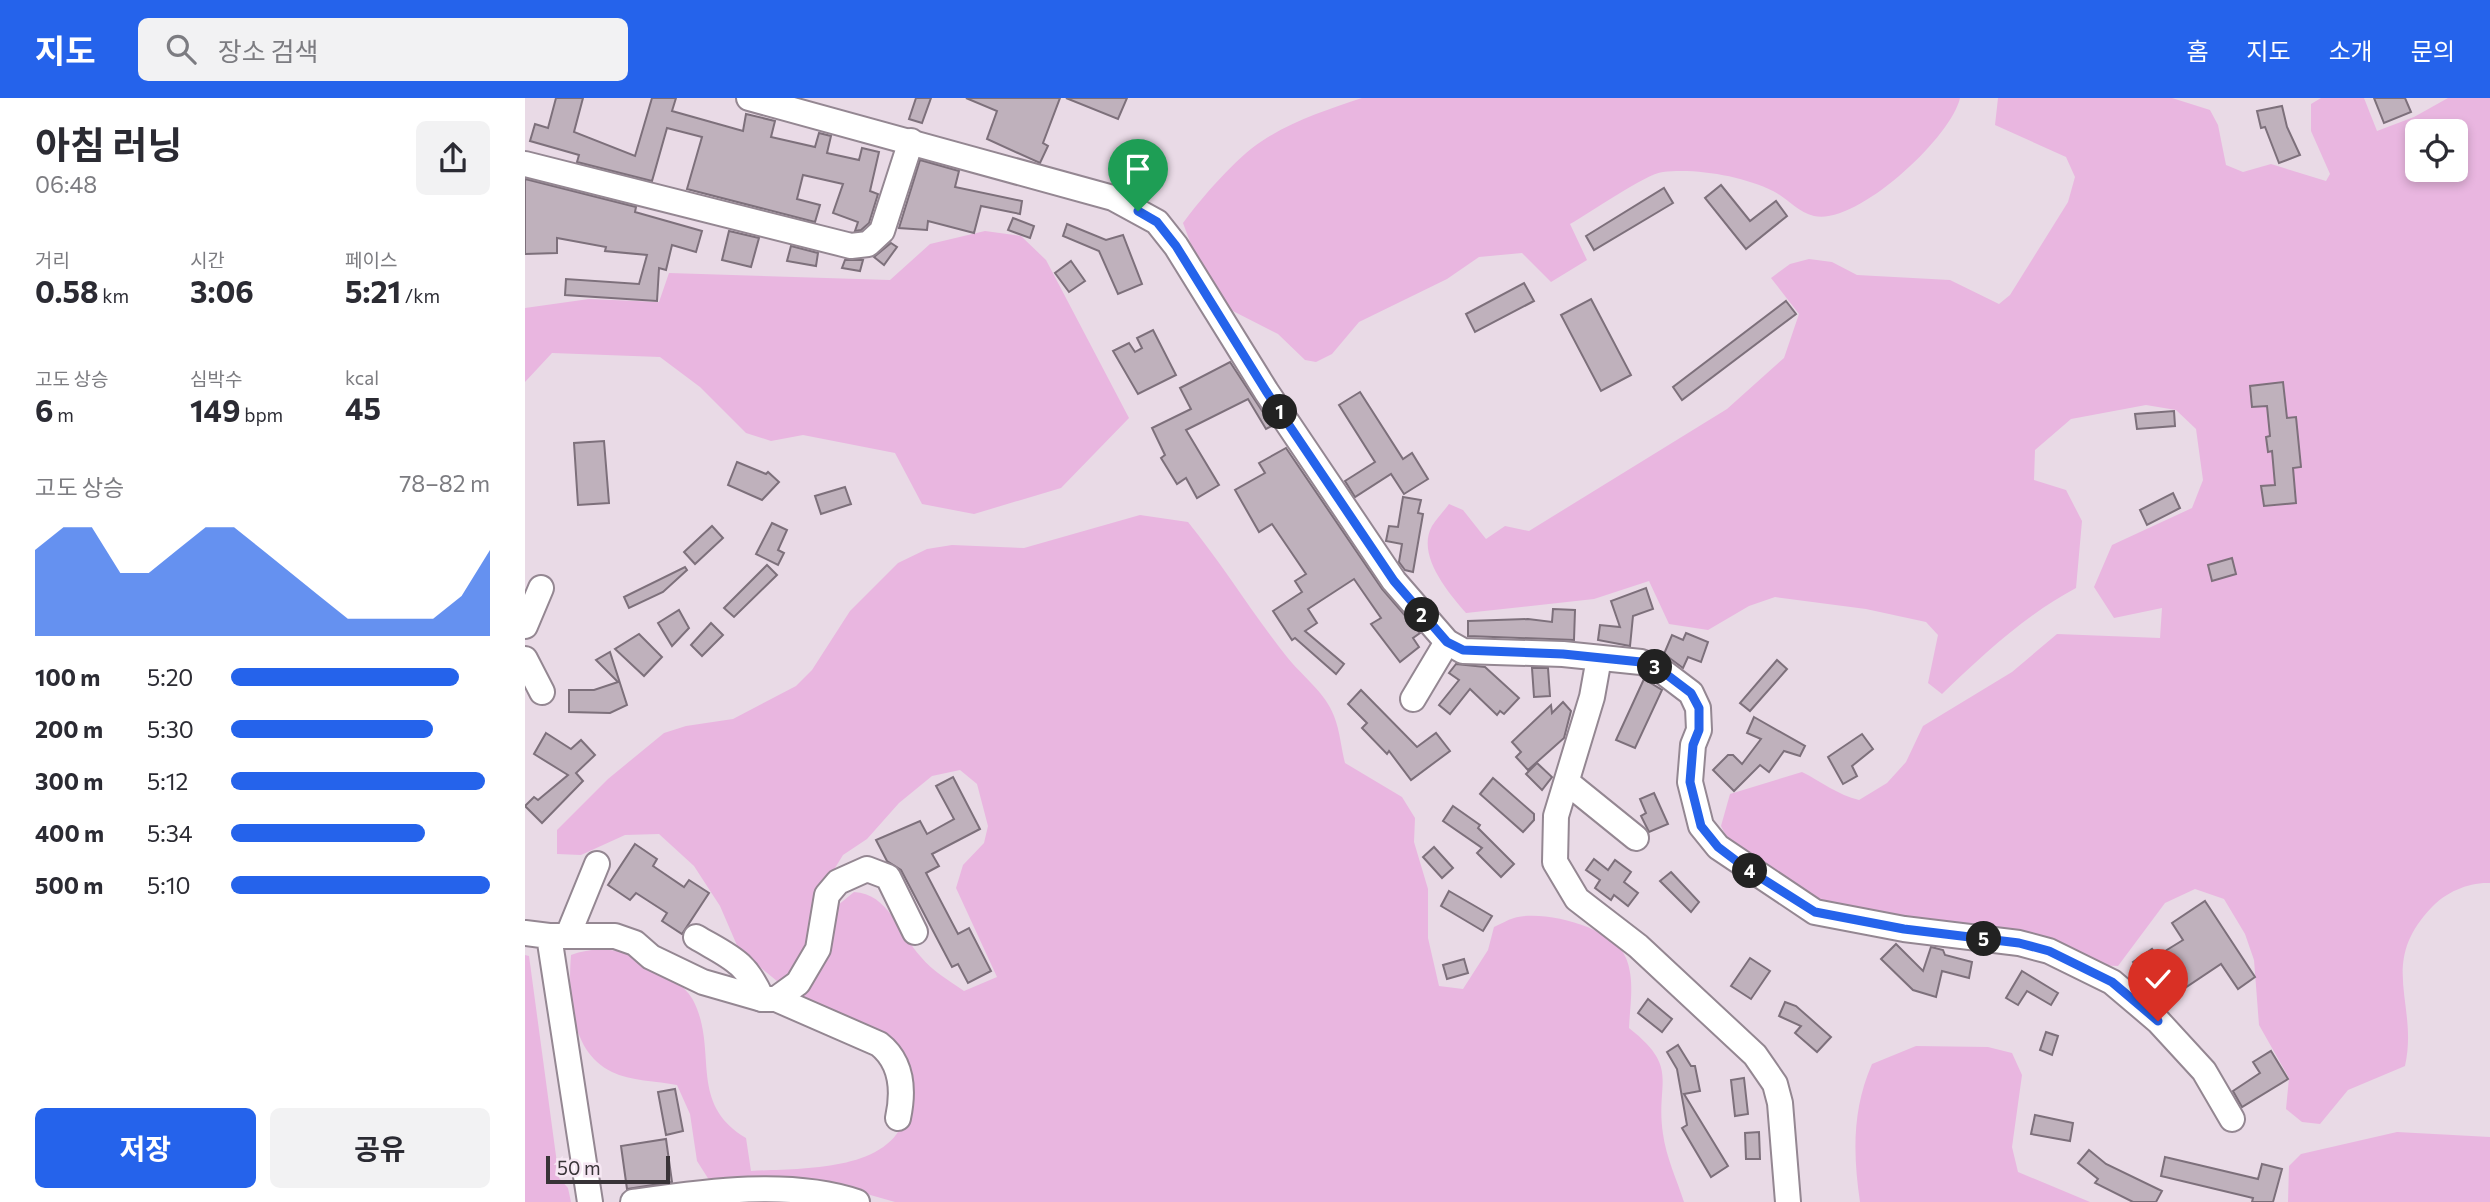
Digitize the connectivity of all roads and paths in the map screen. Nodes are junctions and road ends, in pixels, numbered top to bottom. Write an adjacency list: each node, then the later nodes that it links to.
1 (749, 98): 2 (street)
2 (911, 141): 3 (street); 6 (street)
3 (525, 164)
4 (541, 588): 5 (street)
5 (525, 626)
6 (1447, 642): 8 (street); 10 (street)
7 (525, 659): 9 (street)
8 (1599, 659): 11 (street); 19 (street)
9 (542, 692)
10 (1413, 699)
11 (1568, 783): 12 (street); 23 (street)
12 (1636, 838)
13 (597, 864): 15 (street)
14 (915, 932): 17 (street)
15 (547, 935): 17 (street); 20 (street)
16 (696, 937): 17 (street)
17 (769, 999): 18 (street)
18 (898, 1118)
19 (2232, 1119)
20 (590, 1202)
21 (633, 1202): 22 (street)
22 (857, 1202)
23 (1788, 1202)

